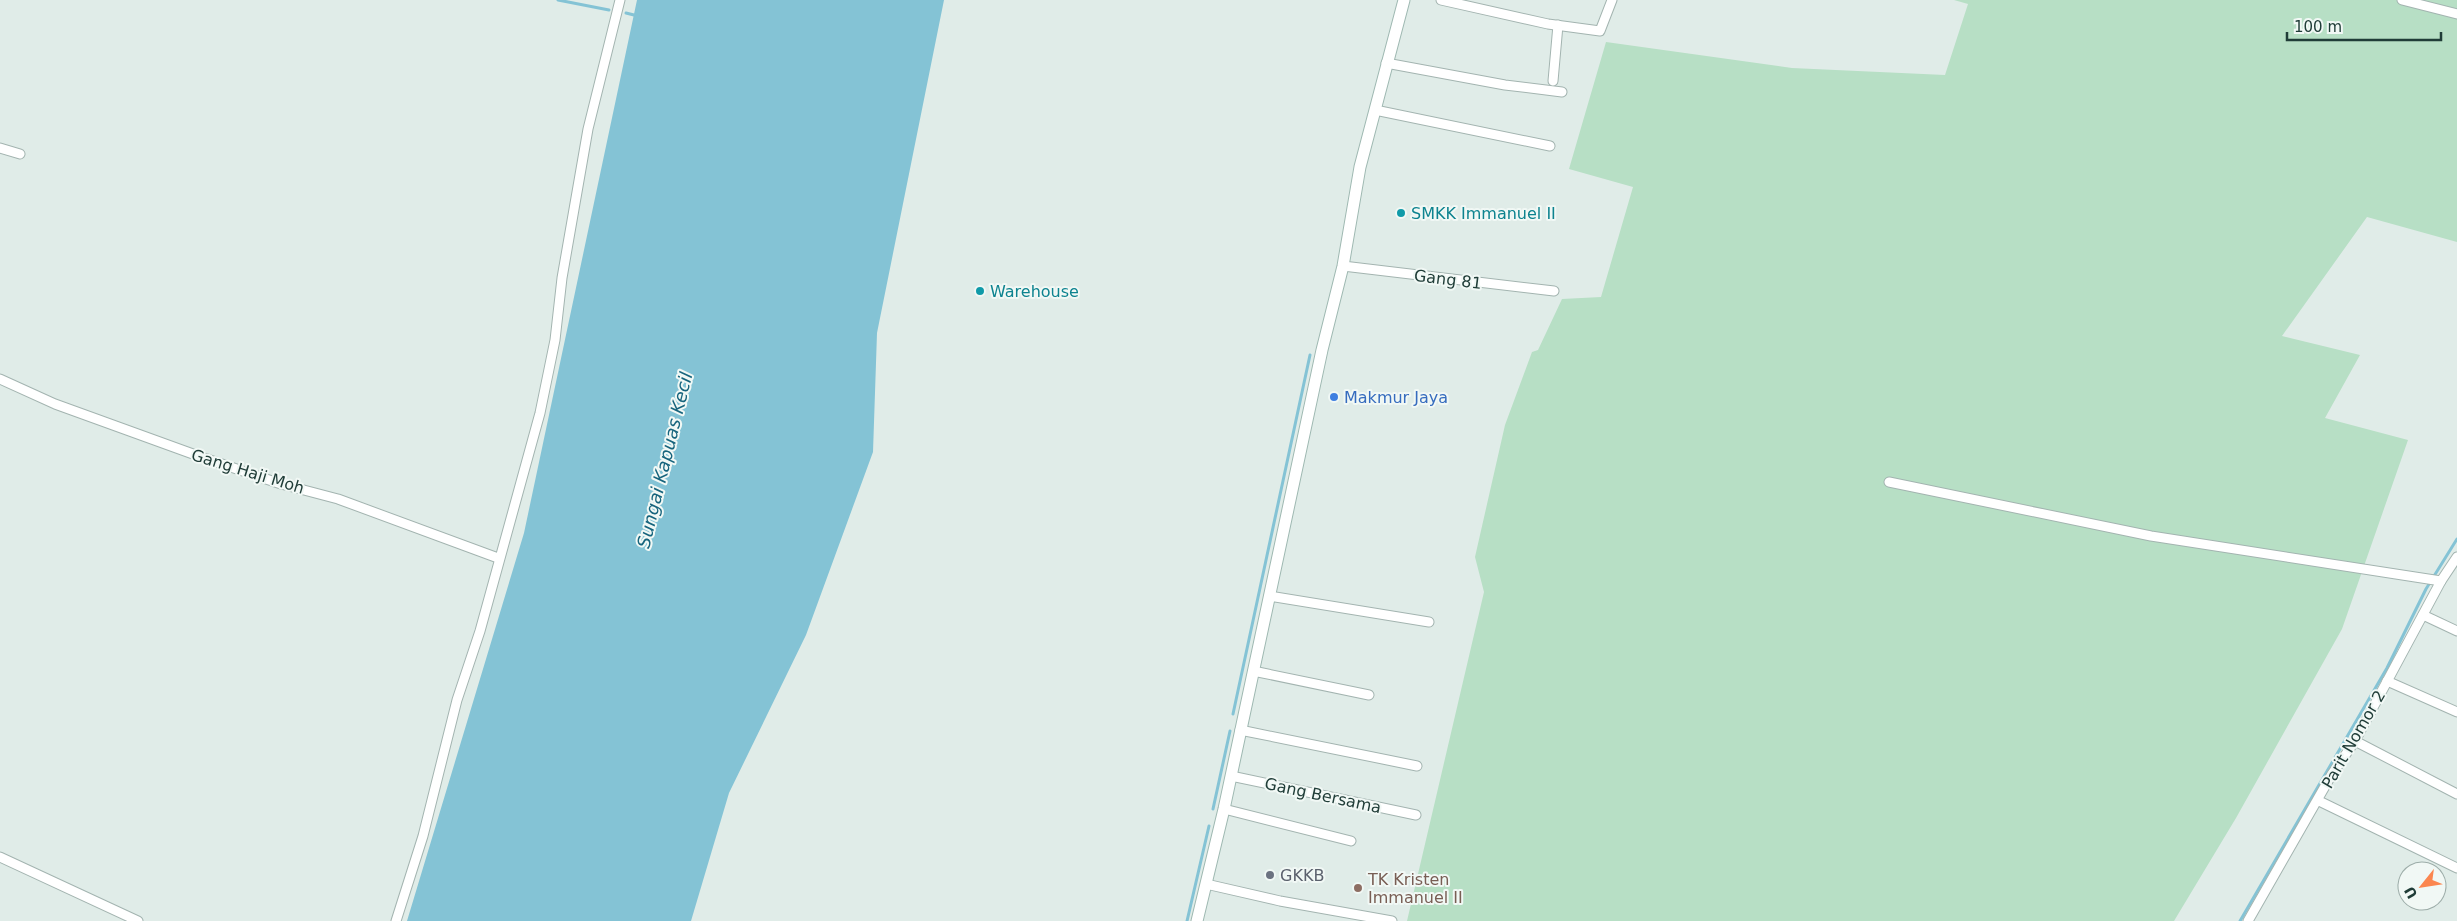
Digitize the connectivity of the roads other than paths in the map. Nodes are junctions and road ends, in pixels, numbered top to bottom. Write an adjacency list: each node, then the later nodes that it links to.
1 (620, 0): 19 (street)
2 (1404, 0): 8 (main road)
3 (1442, 0): 7 (street)
4 (1612, 0): 7 (street)
5 (2402, 0): 6 (street)
6 (2457, 14)
7 (1558, 25): 9 (street)
8 (1386, 63): 10 (street); 11 (main road)
9 (1553, 81)
10 (1562, 92)
11 (1375, 110): 12 (street); 15 (main road)
12 (1550, 146)
13 (0, 148): 14 (street)
14 (20, 154)
15 (1343, 266): 16 (street, Gang 81); 22 (main road)
16 (1554, 291)
17 (0, 379): 19 (street, Gang Haji Moh)
18 (1890, 482): 21 (street)
19 (498, 558): 43 (street)
20 (2456, 558): 21 (street, Parit Nomor 2)
21 (2440, 581): 23 (street, Parit Nomor 2)
22 (1269, 596): 24 (street); 26 (main road)
23 (2423, 615): 25 (street); 27 (street, Parit Nomor 2)
24 (1429, 622)
25 (2457, 631)
26 (1253, 671): 28 (street); 30 (main road)
27 (2387, 680): 29 (street); 31 (street, Parit Nomor 2)
28 (1369, 695)
29 (2457, 712)
30 (1240, 730): 32 (street); 33 (main road)
31 (2355, 741): 34 (street); 35 (street, Parit Nomor 2)
32 (1417, 766)
33 (1231, 776): 36 (main road); 37 (street, Gang Bersama)
34 (2457, 794)
35 (2319, 800): 40 (street); 46 (street, Parit Nomor 2)
36 (1224, 809): 38 (street); 41 (main road)
37 (1416, 815)
38 (1351, 841)
39 (0, 857): 42 (street)
40 (2457, 868)
41 (1206, 884): 44 (main road); 45 (street)
42 (138, 921)
43 (396, 921)
44 (1197, 921)
45 (1392, 921)
46 (2248, 921)

